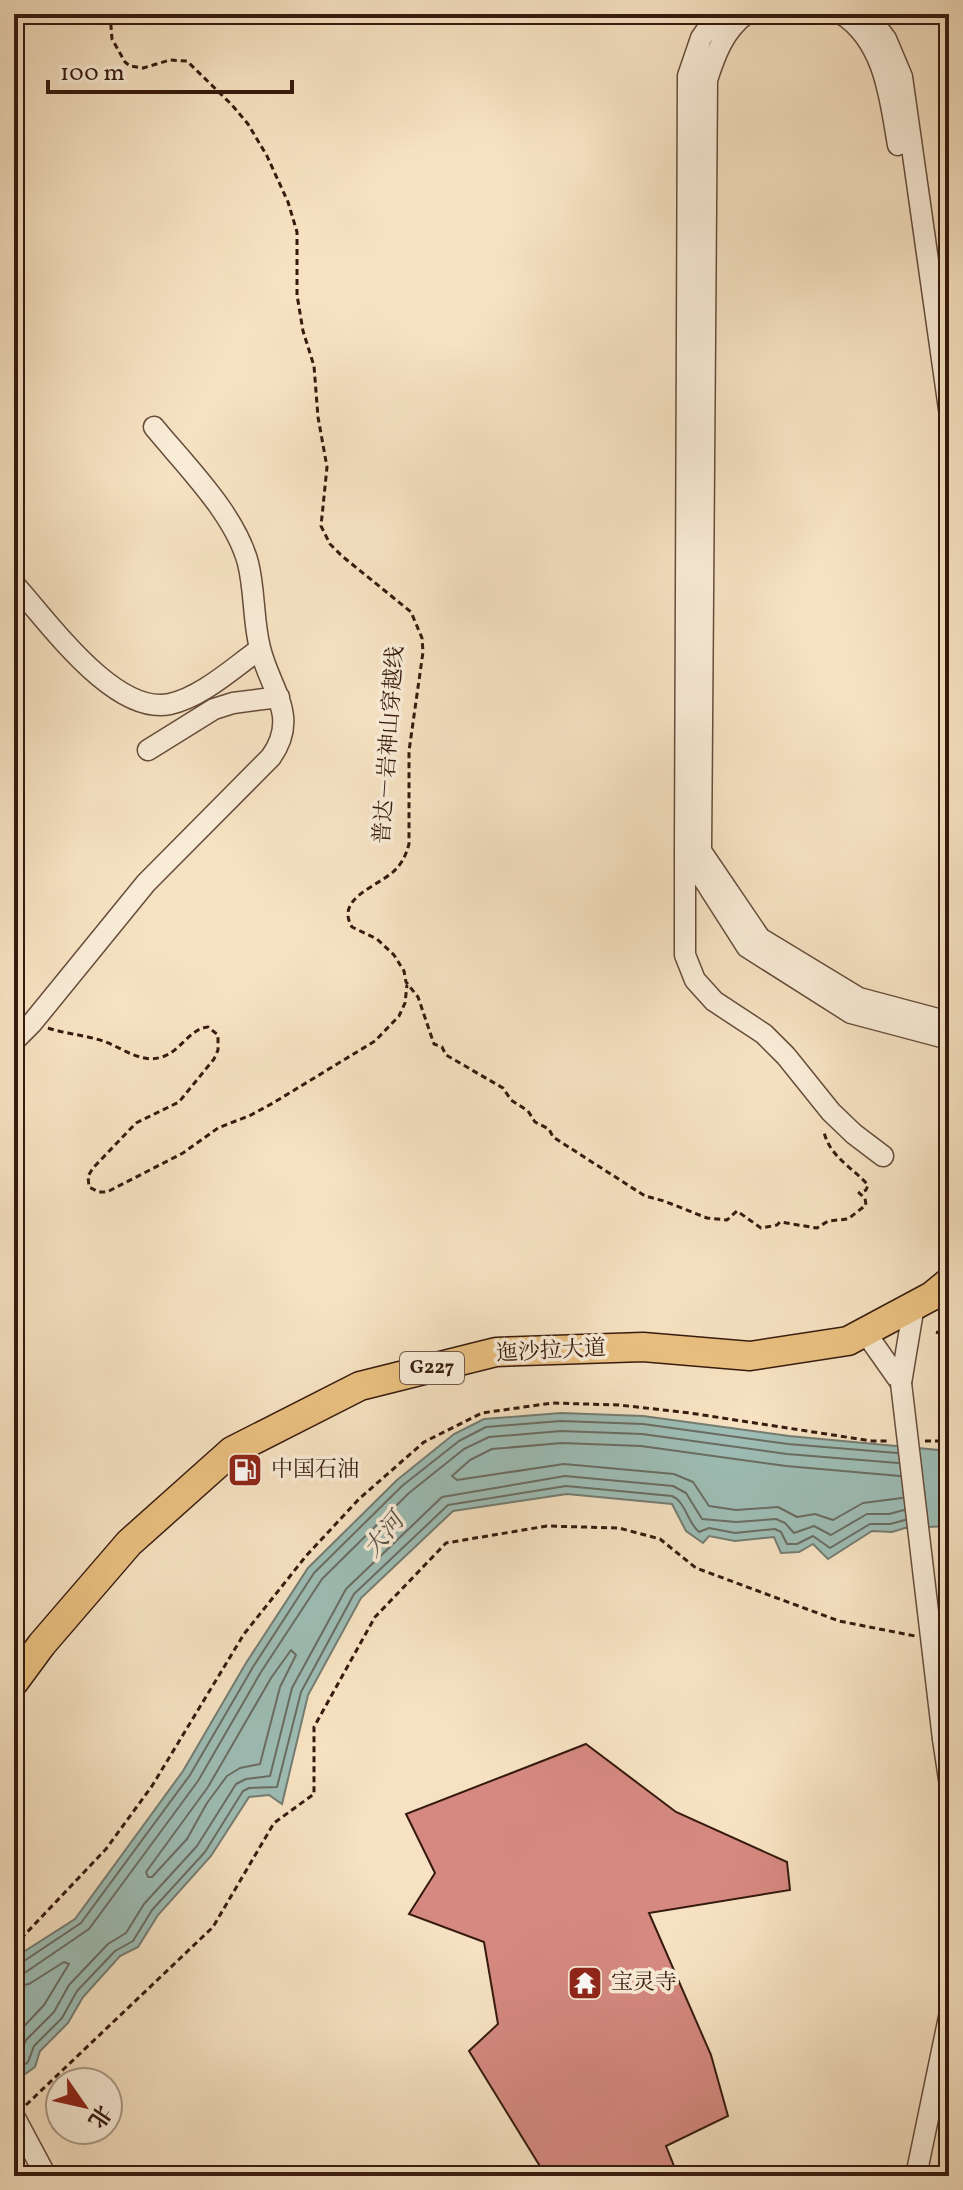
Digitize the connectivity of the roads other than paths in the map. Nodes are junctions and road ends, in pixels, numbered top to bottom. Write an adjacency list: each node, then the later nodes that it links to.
1 (718, 14): 11 (street)
2 (746, 14): 12 (street)
3 (842, 14): 5 (street)
4 (867, 14): 5 (street)
5 (948, 398)
6 (154, 427): 8 (street)
7 (14, 584): 8 (street)
8 (260, 649): 9 (street)
9 (279, 697): 10 (street); 14 (street)
10 (148, 750)
11 (685, 850): 13 (street); 15 (street)
12 (949, 1022)
13 (949, 1039)
14 (14, 1041)
15 (883, 1156)
16 (949, 1282): 17 (highway, 迤沙拉大道 / G227)
17 (914, 1305): 18 (highway, 迤沙拉大道 / G227); 19 (street)
18 (865, 1332): 19 (street); 20 (highway, 迤沙拉大道 / G227)
19 (901, 1383): 21 (street, bridge)
20 (14, 1682)
21 (949, 1779)
22 (949, 2017): 25 (street)
23 (20, 2111): 24 (street)
24 (44, 2172)
25 (916, 2176)

